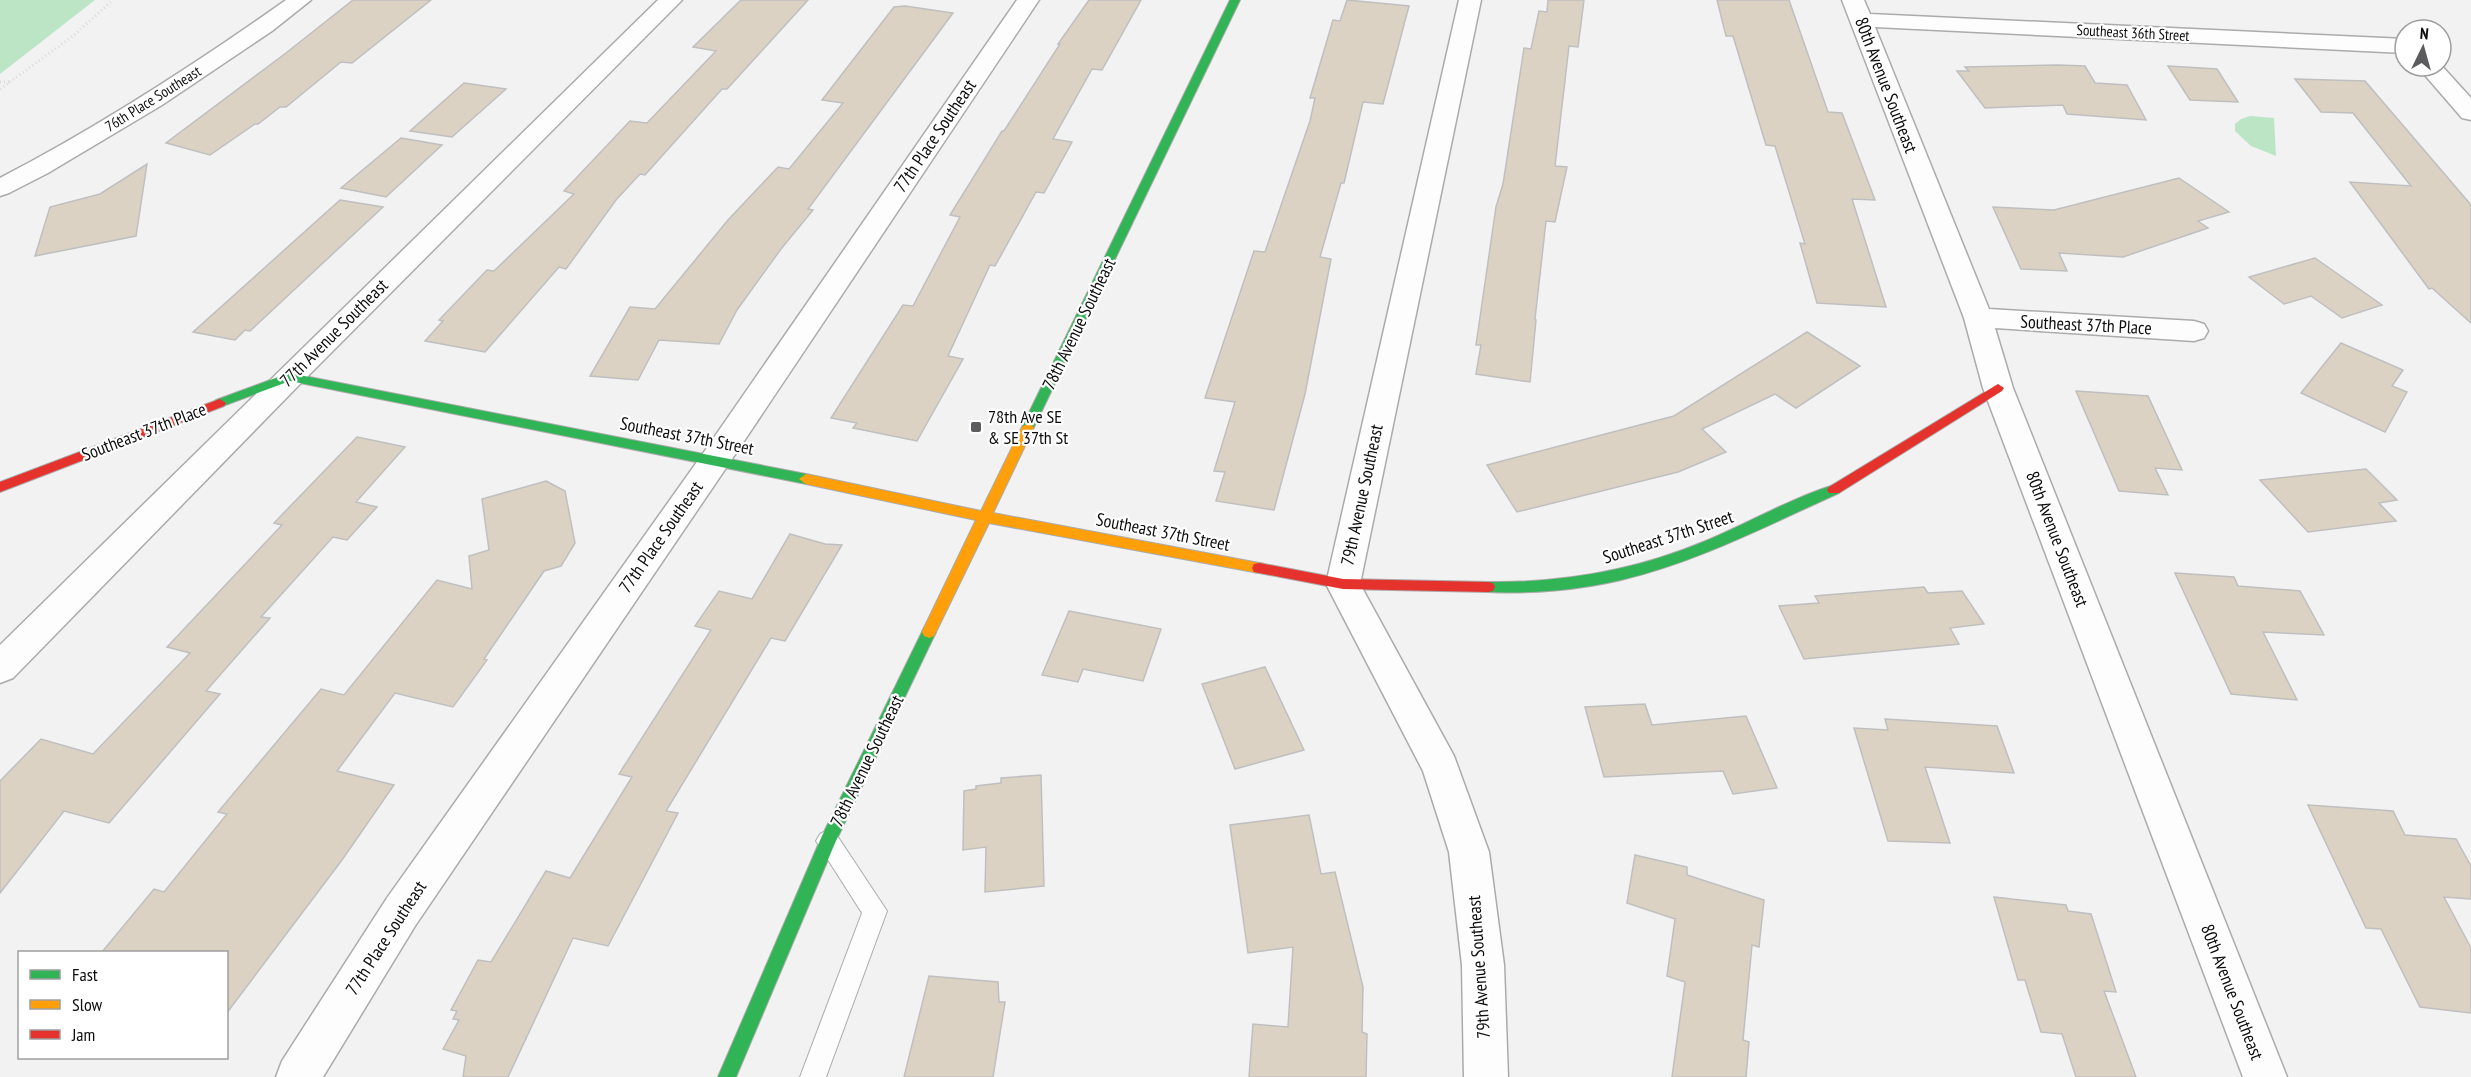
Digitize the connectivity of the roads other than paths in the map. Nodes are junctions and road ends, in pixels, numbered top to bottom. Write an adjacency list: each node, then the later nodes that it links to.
1 (300, 0): 10 (street, 76th Place Southeast)
2 (671, 0): 13 (street, 77th Avenue Southeast)
3 (1028, 0): 15 (street, 77th Place Southeast)
4 (1235, 0): 17 (street, 78th Avenue Southeast)
5 (1470, 0): 18 (street, 79th Avenue Southeast)
6 (1857, 10): 7 (street, Southeast 36th Street); 11 (street, 80th Avenue Southeast)
7 (2393, 45)
8 (2440, 78): 9 (street)
9 (2471, 113)
10 (0, 188)
11 (1978, 318): 12 (street, Southeast 37th Place); 14 (street, 80th Avenue Southeast)
12 (2194, 331)
13 (289, 377): 15 (street, Southeast 37th Street); 16 (street, Southeast 37th Place); 19 (street, 77th Avenue Southeast)
14 (1998, 388): 18 (street, Southeast 37th Street); 25 (street, 80th Avenue Southeast)
15 (715, 460): 17 (street, Southeast 37th Street); 21 (street, 77th Place Southeast)
16 (0, 487)
17 (986, 517): 18 (street, Southeast 37th Street); 20 (street, 78th Avenue Southeast)
18 (1343, 584): 24 (street, 79th Avenue Southeast)
19 (0, 668)
20 (828, 841): 22 (street, 78th Avenue Southeast); 23 (lane, 78th Avenue Southeast)
21 (298, 1077)
22 (727, 1077)
23 (813, 1077)
24 (1486, 1077)
25 (2265, 1077)

